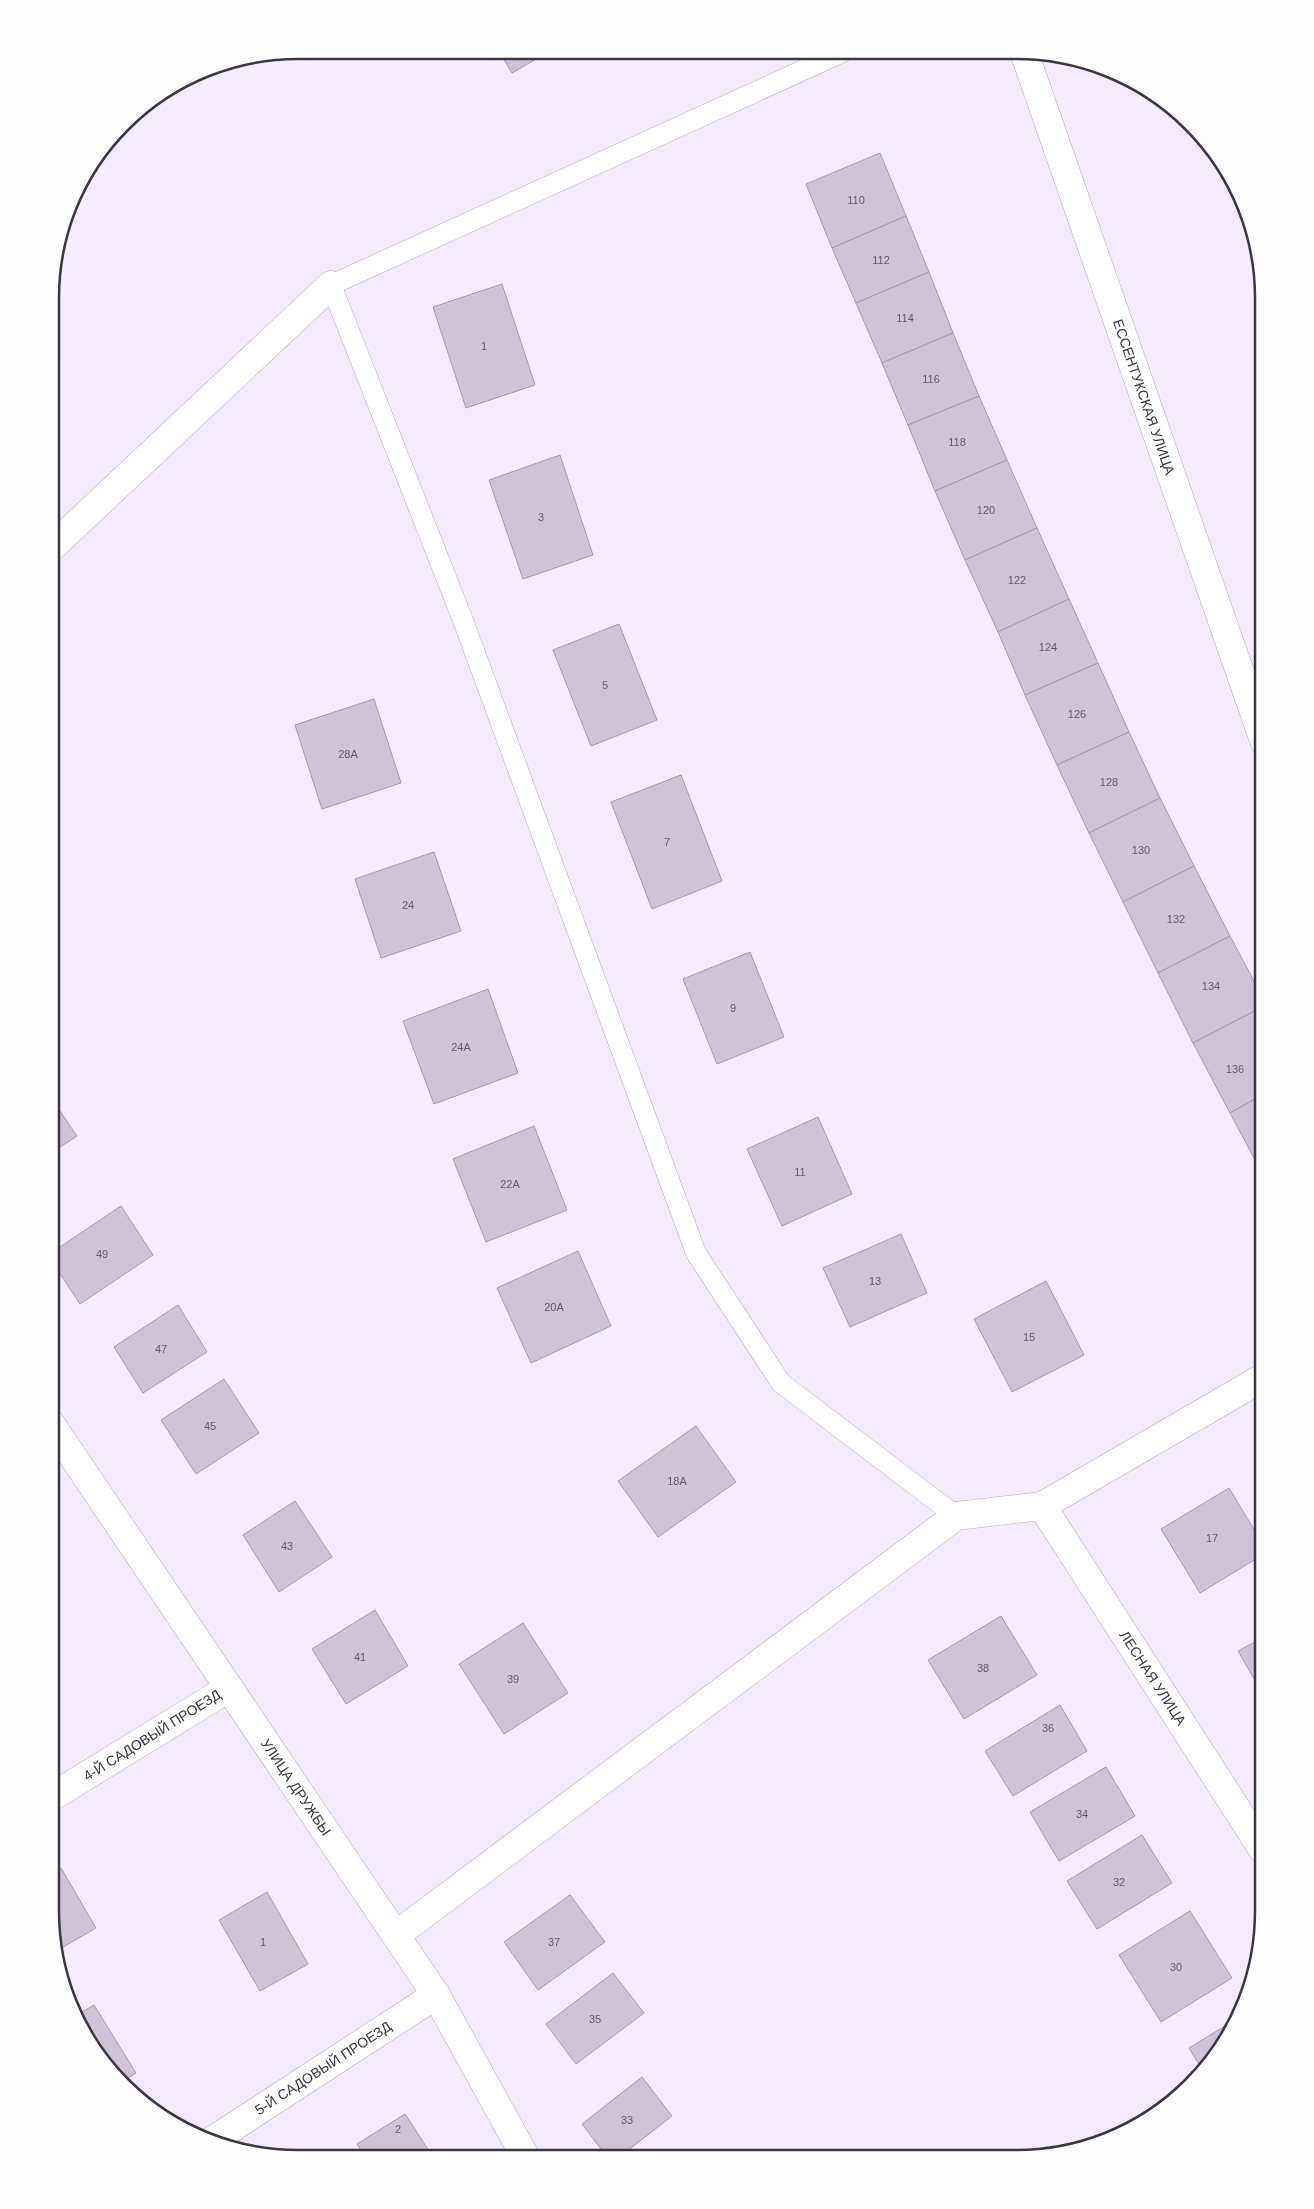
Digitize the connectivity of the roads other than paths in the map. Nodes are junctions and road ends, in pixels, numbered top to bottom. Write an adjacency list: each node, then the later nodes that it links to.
1 (827, 59): 3 (lane)
2 (1026, 59): 5 (street, ЕССЕНТУКСКАЯ УЛИЦА)
3 (331, 284): 4 (street); 9 (lane)
4 (59, 540)
5 (1255, 715)
6 (1255, 1382): 8 (street)
7 (59, 1436): 10 (street, УЛИЦА ДРУЖБЫ)
8 (1042, 1506): 9 (street); 12 (street, ЛЕСНАЯ УЛИЦА)
9 (956, 1516): 13 (street)
10 (229, 1688): 11 (street, 4-Й САДОВЫЙ ПРОЕЗД); 13 (street, УЛИЦА ДРУЖБЫ)
11 (59, 1792)
12 (1255, 1836)
13 (396, 1935): 14 (street, УЛИЦА ДРУЖБЫ)
14 (436, 1994): 15 (street, 5-Й САДОВЫЙ ПРОЕЗД); 16 (street, УЛИЦА ДРУЖБЫ)
15 (218, 2137)
16 (522, 2150)

